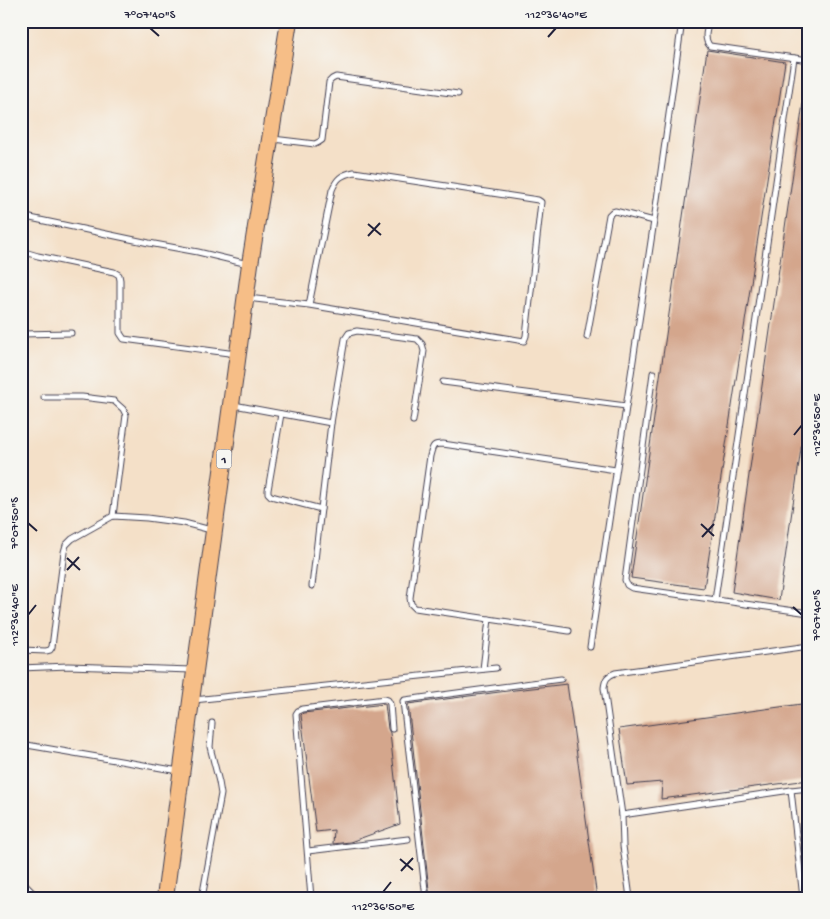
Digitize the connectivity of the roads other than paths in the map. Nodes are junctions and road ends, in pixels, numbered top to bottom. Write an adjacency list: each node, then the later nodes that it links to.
1 (289, 21): 7 (highway, 1)
2 (682, 21): 9 (lane)
3 (709, 21): 4 (lane)
4 (794, 58): 5 (lane); 31 (lane)
5 (809, 60)
6 (458, 94): 7 (lane)
7 (270, 139): 11 (highway, 1)
8 (21, 216): 11 (lane)
9 (654, 221): 16 (lane); 22 (lane)
10 (21, 251): 17 (lane)
11 (250, 264): 12 (highway, 1)
12 (246, 298): 13 (lane); 17 (highway, 1)
13 (309, 306): 13 (lane)
14 (71, 333): 15 (lane)
15 (21, 334)
16 (587, 337)
17 (238, 354): 21 (highway, 1)
18 (653, 373): 31 (lane)
19 (443, 382): 22 (lane)
20 (44, 397): 28 (lane)
21 (232, 405): 23 (lane); 29 (highway, 1)
22 (626, 406): 26 (lane)
23 (281, 414): 25 (lane); 27 (lane)
24 (413, 421): 25 (lane)
25 (331, 423): 27 (lane)
26 (616, 470): 33 (lane); 36 (lane)
27 (321, 509): 30 (lane)
28 (113, 516): 29 (lane); 37 (lane)
29 (215, 531): 40 (highway, 1)
30 (312, 586)
31 (715, 600): 32 (lane)
32 (809, 613)
33 (489, 619): 34 (lane); 41 (lane)
34 (569, 631)
35 (809, 646): 50 (lane)
36 (590, 647)
37 (21, 650)
38 (21, 668): 40 (lane)
39 (496, 668): 41 (lane)
40 (195, 670): 43 (highway, 1)
41 (483, 670): 43 (lane)
42 (561, 679): 58 (lane)
43 (191, 700): 47 (highway, 1)
44 (212, 723): 56 (lane)
45 (392, 729): 52 (lane)
46 (21, 744): 47 (lane)
47 (181, 771): 55 (highway, 1)
48 (809, 788): 49 (lane)
49 (792, 790): 50 (lane); 60 (lane)
50 (622, 815): 59 (lane)
51 (408, 839): 52 (lane)
52 (308, 851): 57 (lane)
53 (21, 881): 54 (lane)
54 (38, 898)
55 (165, 898)
56 (202, 898)
57 (311, 898)
58 (426, 898)
59 (630, 898)
60 (803, 898)

